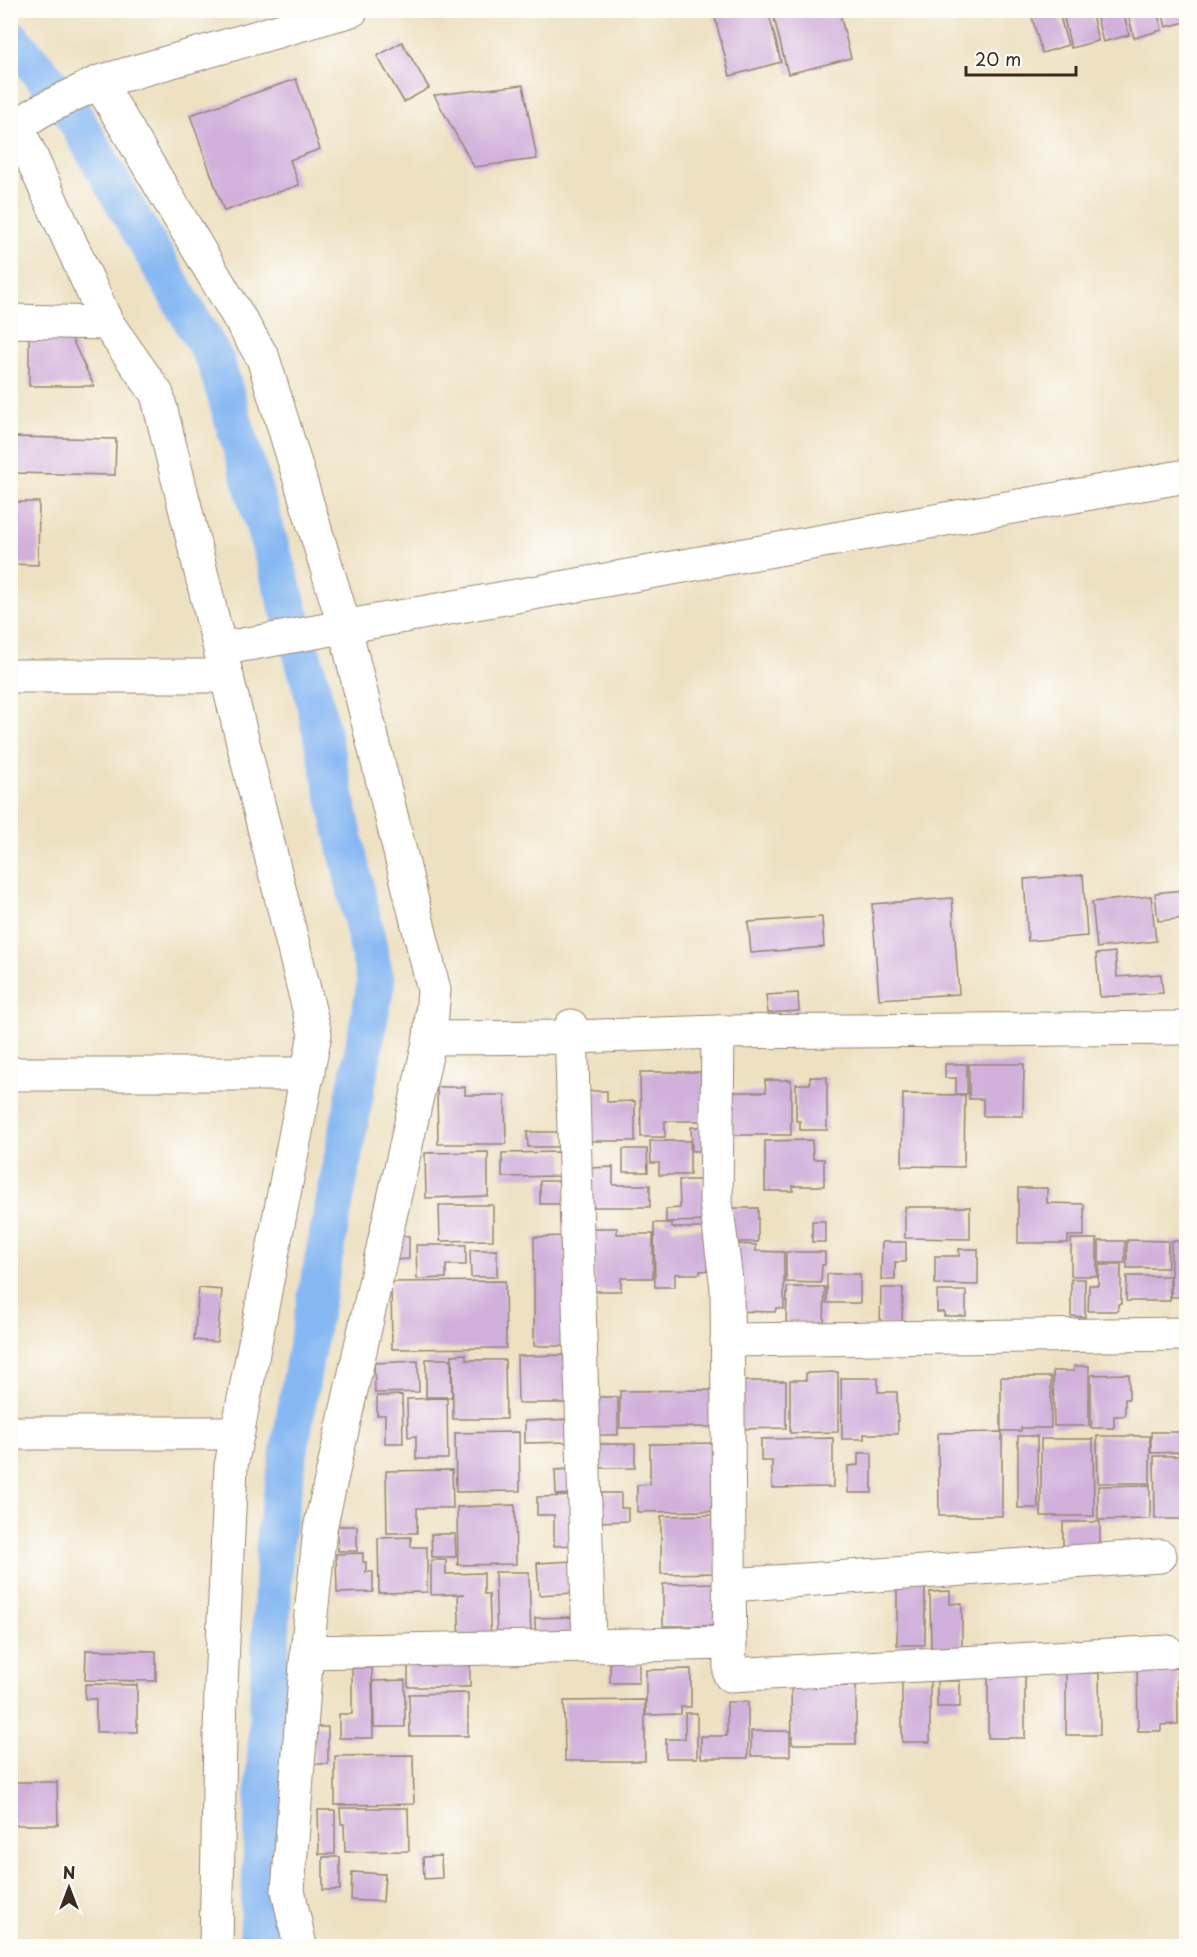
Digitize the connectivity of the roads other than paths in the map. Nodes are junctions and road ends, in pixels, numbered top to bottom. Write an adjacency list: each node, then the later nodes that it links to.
1 (352, 10): 2 (street)
2 (99, 82): 3 (street); 7 (street)
3 (22, 119): 5 (street)
4 (10, 321): 5 (street)
5 (107, 323): 8 (street)
6 (1186, 476): 7 (street)
7 (345, 628): 8 (street); 13 (street)
8 (223, 663): 9 (street); 15 (street)
9 (10, 676)
10 (1186, 1028): 12 (street)
11 (572, 1031): 12 (street); 13 (street); 23 (street)
12 (718, 1032): 17 (street)
13 (430, 1038): 24 (street)
14 (10, 1074): 15 (street)
15 (308, 1074): 19 (street)
16 (1186, 1334): 17 (street)
17 (728, 1340): 21 (street)
18 (10, 1433): 19 (street)
19 (238, 1433): 26 (street)
20 (1160, 1556): 21 (street)
21 (729, 1585): 22 (street)
22 (730, 1643): 23 (street); 25 (street)
23 (589, 1646): 24 (street)
24 (307, 1652): 27 (street)
25 (1168, 1652)
26 (216, 1947)
27 (300, 1947)

